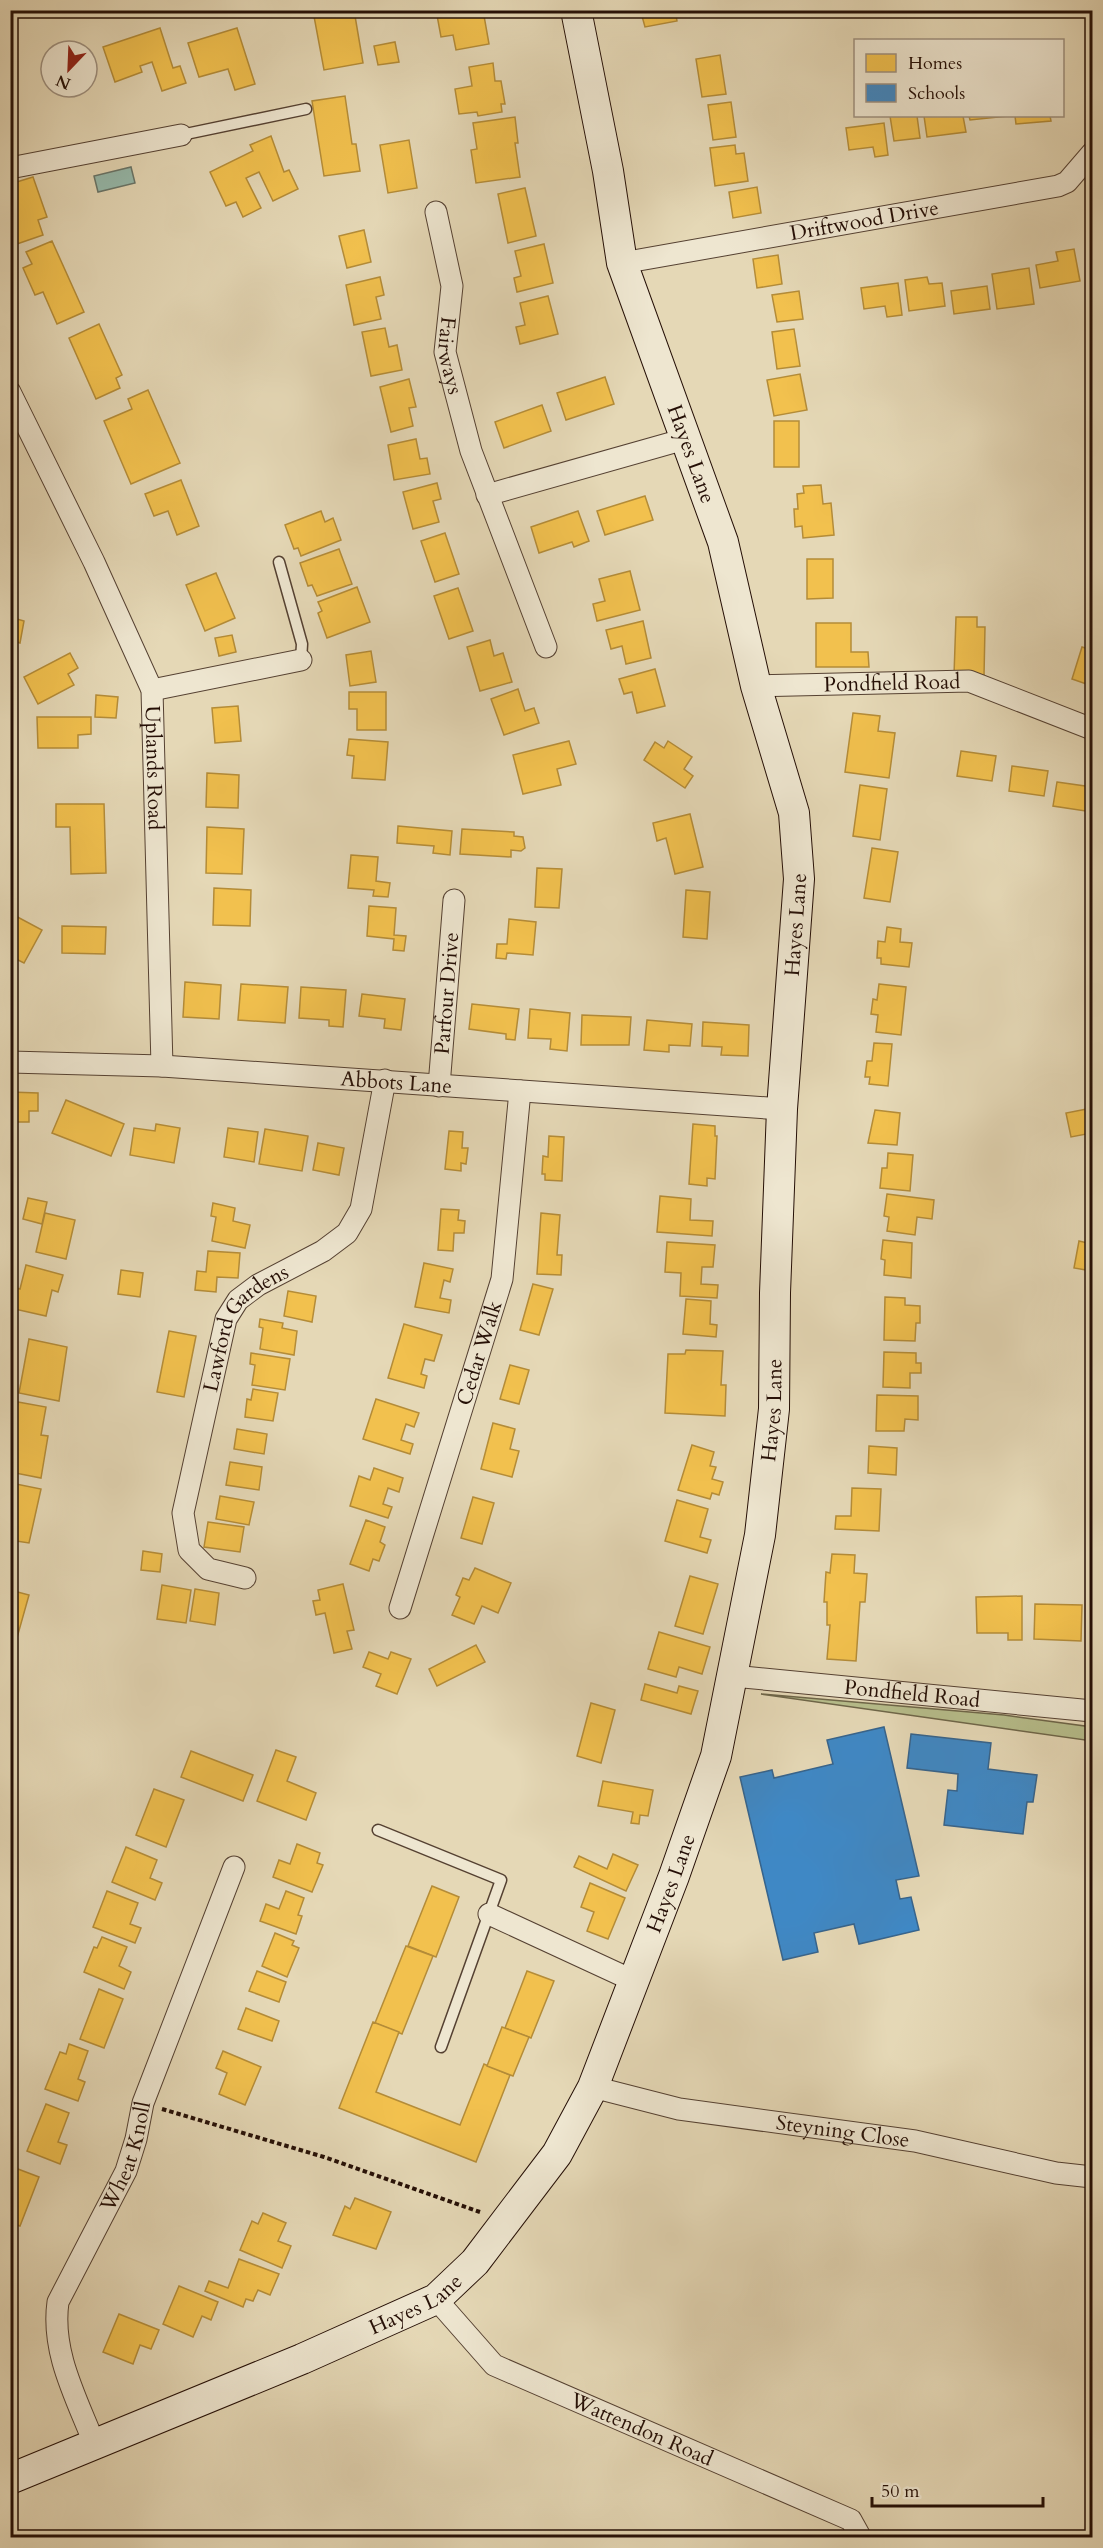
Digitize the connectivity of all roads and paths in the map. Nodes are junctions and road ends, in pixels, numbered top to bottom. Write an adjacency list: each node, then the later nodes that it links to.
1 (576, 10): 7 (street, Hayes Lane)
2 (306, 109): 3 (lane)
3 (181, 135): 5 (street)
4 (1092, 153): 7 (street, Driftwood Drive)
5 (10, 168)
6 (436, 212): 10 (street, Fairways)
7 (622, 263): 9 (street, Hayes Lane)
8 (10, 392): 15 (street, Uplands Road)
9 (685, 439): 10 (street); 14 (street, Hayes Lane)
10 (487, 495): 12 (street, Fairways)
11 (279, 562): 13 (lane)
12 (546, 647)
13 (301, 660): 15 (street)
14 (756, 686): 16 (street, Pondfield Road); 23 (street, Hayes Lane)
15 (152, 690): 19 (street, Uplands Road)
16 (1092, 729)
17 (454, 900): 21 (street, Parfour Drive)
18 (10, 1062): 19 (street, Abbots Lane)
19 (162, 1066): 20 (street, Abbots Lane)
20 (385, 1080): 21 (street, Abbots Lane); 24 (street, Lawford Gardens)
21 (439, 1086): 22 (street, Abbots Lane)
22 (520, 1090): 23 (street, Abbots Lane); 25 (street, Cedar Walk)
23 (782, 1109): 26 (street, Hayes Lane)
24 (245, 1578)
25 (400, 1608)
26 (733, 1676): 27 (street, Pondfield Road); 31 (street, Hayes Lane)
27 (1092, 1711)
28 (378, 1830): 30 (lane)
29 (234, 1867): 34 (street, Wheat Knoll)
30 (489, 1914): 31 (street); 32 (lane)
31 (634, 1981): 33 (street, Hayes Lane)
32 (441, 2047)
33 (593, 2087): 35 (street, Steyning Close); 36 (street, Hayes Lane)
34 (143, 2103): 36 (path); 38 (street, Wheat Knoll)
35 (1092, 2177)
36 (506, 2221): 37 (street, Hayes Lane)
37 (436, 2299): 38 (street, Hayes Lane); 40 (street, Wattendon Road)
38 (94, 2443): 39 (street, Hayes Lane)
39 (10, 2479)
40 (861, 2538)

